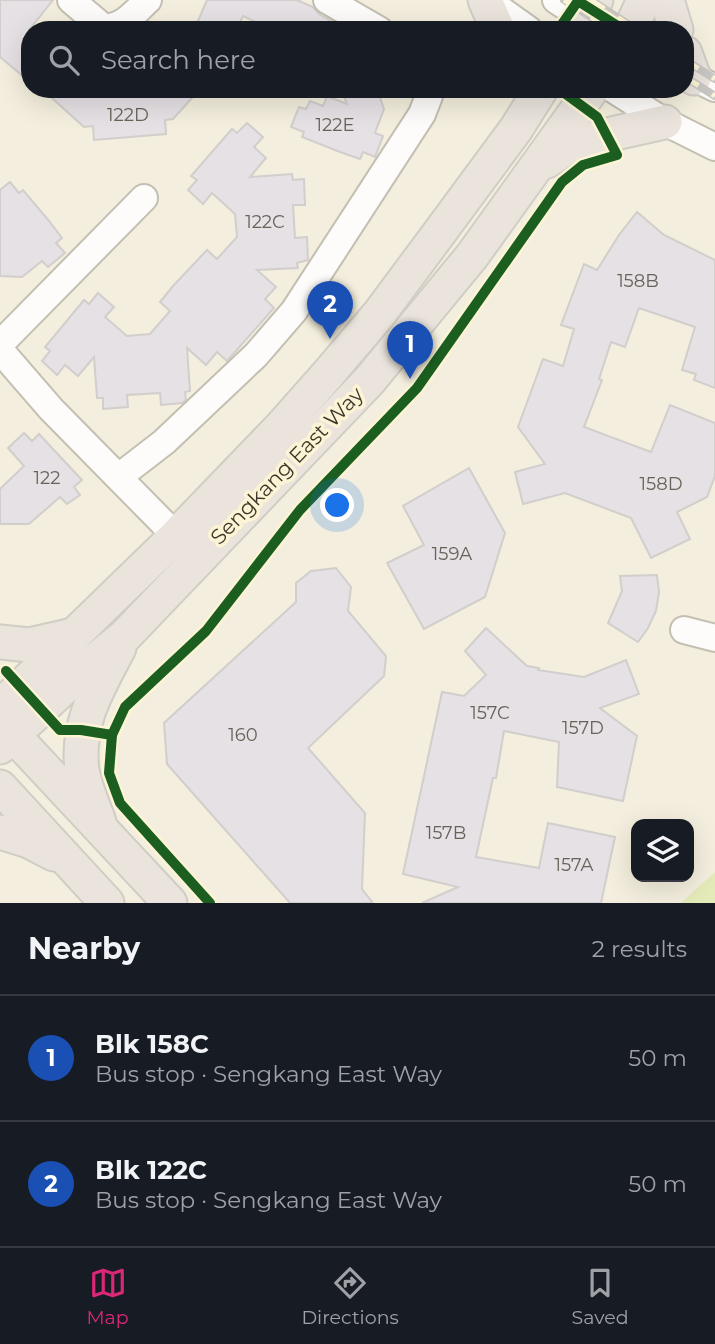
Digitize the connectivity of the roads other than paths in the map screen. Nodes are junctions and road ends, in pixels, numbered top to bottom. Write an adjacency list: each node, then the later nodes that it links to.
1 (71, 0): 9 (street)
2 (148, 0): 10 (street)
3 (327, 0): 11 (street)
4 (486, 0): 12 (main road); 13 (street)
5 (556, 0): 8 (street)
6 (644, 0): 14 (main road)
7 (667, 0): 15 (main road)
8 (591, 20)
9 (96, 21)
10 (127, 21)
11 (363, 21)
12 (494, 21)
13 (516, 21)
14 (634, 21)
15 (674, 21)
16 (428, 98): 28 (street)
17 (513, 98): 22 (main road)
18 (535, 98): 22 (main road, Sengkang East Way)
19 (586, 98): 24 (main road, Sengkang East Way)
20 (627, 98): 21 (street)
21 (665, 122): 23 (street); 24 (main road)
22 (516, 129): 29 (main road, Sengkang East Way)
23 (715, 147)
24 (536, 169): 30 (main road, Sengkang East Way)
25 (144, 198): 26 (street)
26 (0, 344)
27 (0, 350): 28 (street)
28 (120, 476): 29 (street)
29 (176, 536): 30 (street); 32 (main road, Sengkang East Way)
30 (215, 541): 33 (main road, Sengkang East Way)
31 (684, 629): 34 (street)
32 (76, 634): 35 (main road); 36 (main road, Sengkang East Way)
33 (125, 636): 36 (main road, Sengkang East Way); 38 (main road)
34 (715, 638)
35 (0, 642)
36 (3, 728): 38 (main road)
37 (0, 787): 40 (main road)
38 (100, 827): 42 (main road)
39 (0, 832): 40 (main road)
40 (71, 864): 41 (main road)
41 (107, 903)
42 (170, 903)

